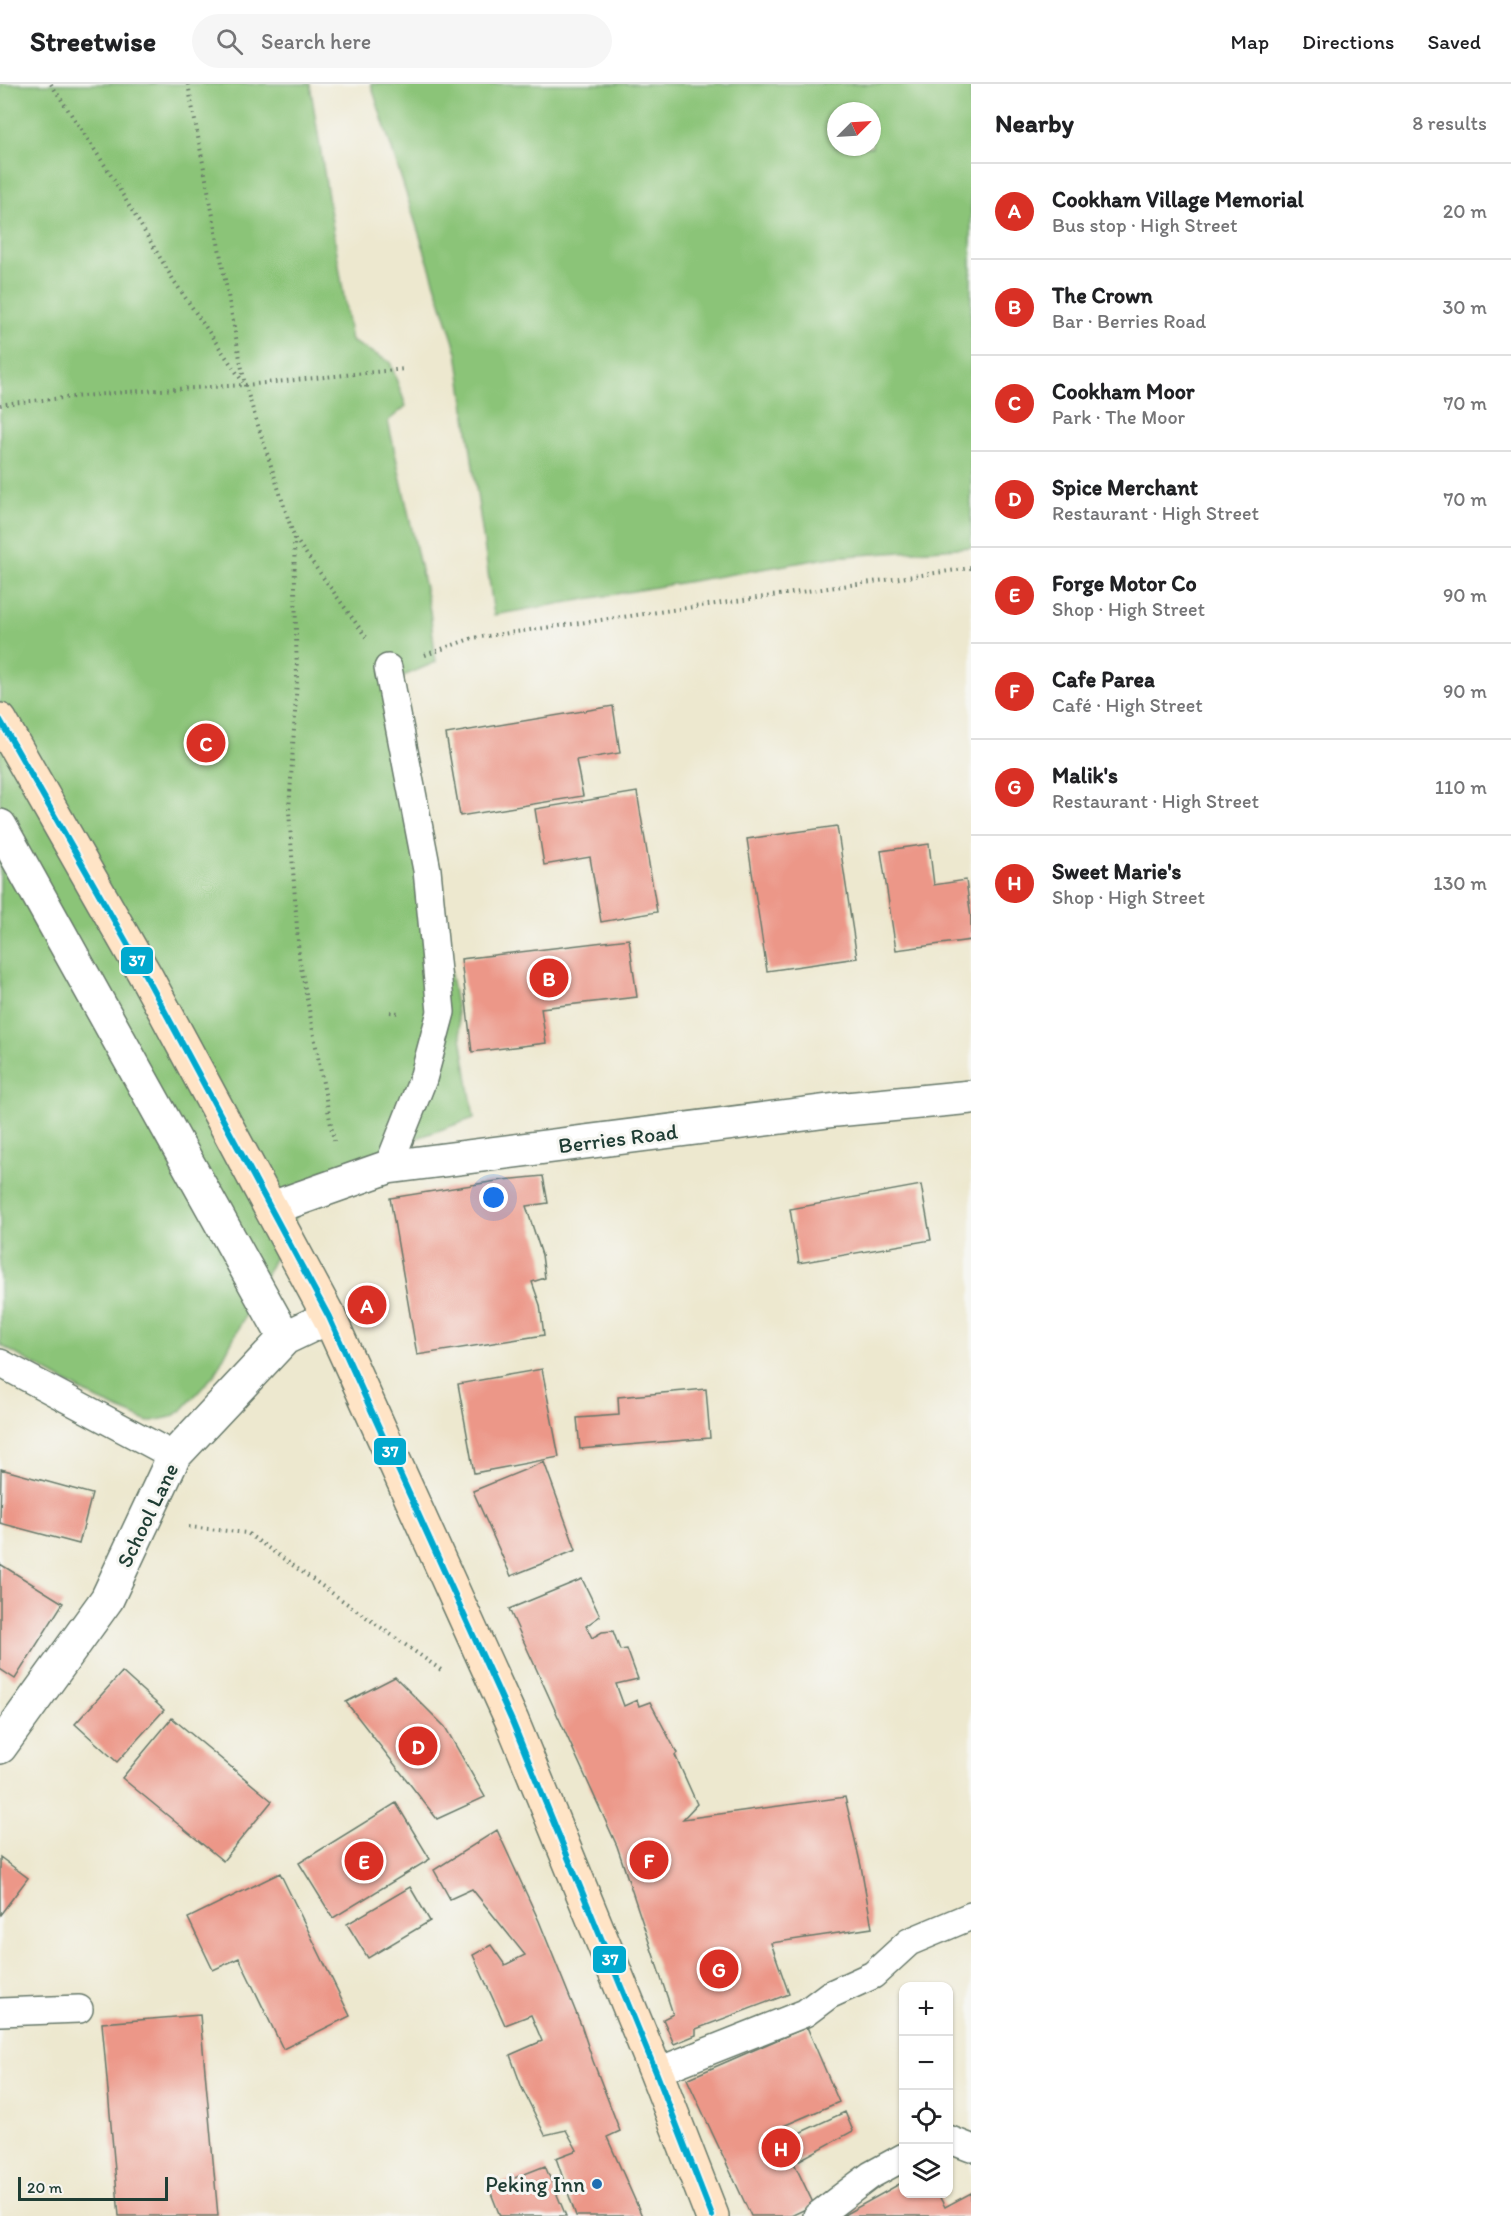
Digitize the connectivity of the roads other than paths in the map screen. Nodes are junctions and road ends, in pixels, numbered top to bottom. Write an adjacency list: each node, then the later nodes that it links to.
1 (388, 668): 5 (lane)
2 (0, 720): 6 (main road)
3 (0, 826): 8 (street)
4 (971, 1097): 5 (street, Berries Road)
5 (388, 1167): 6 (street, Berries Road)
6 (272, 1208): 7 (main road)
7 (329, 1317): 8 (street, School Lane); 15 (main road)
8 (285, 1338): 10 (street, School Lane)
9 (0, 1363): 10 (lane)
10 (174, 1456): 11 (street, School Lane)
11 (0, 1747)
12 (971, 1916): 15 (lane)
13 (79, 2009): 14 (lane)
14 (0, 2012)
15 (656, 2072): 19 (main road)
16 (953, 2141): 17 (lane)
17 (971, 2148)
18 (899, 2159): 20 (lane)
19 (712, 2216)
20 (817, 2216)

